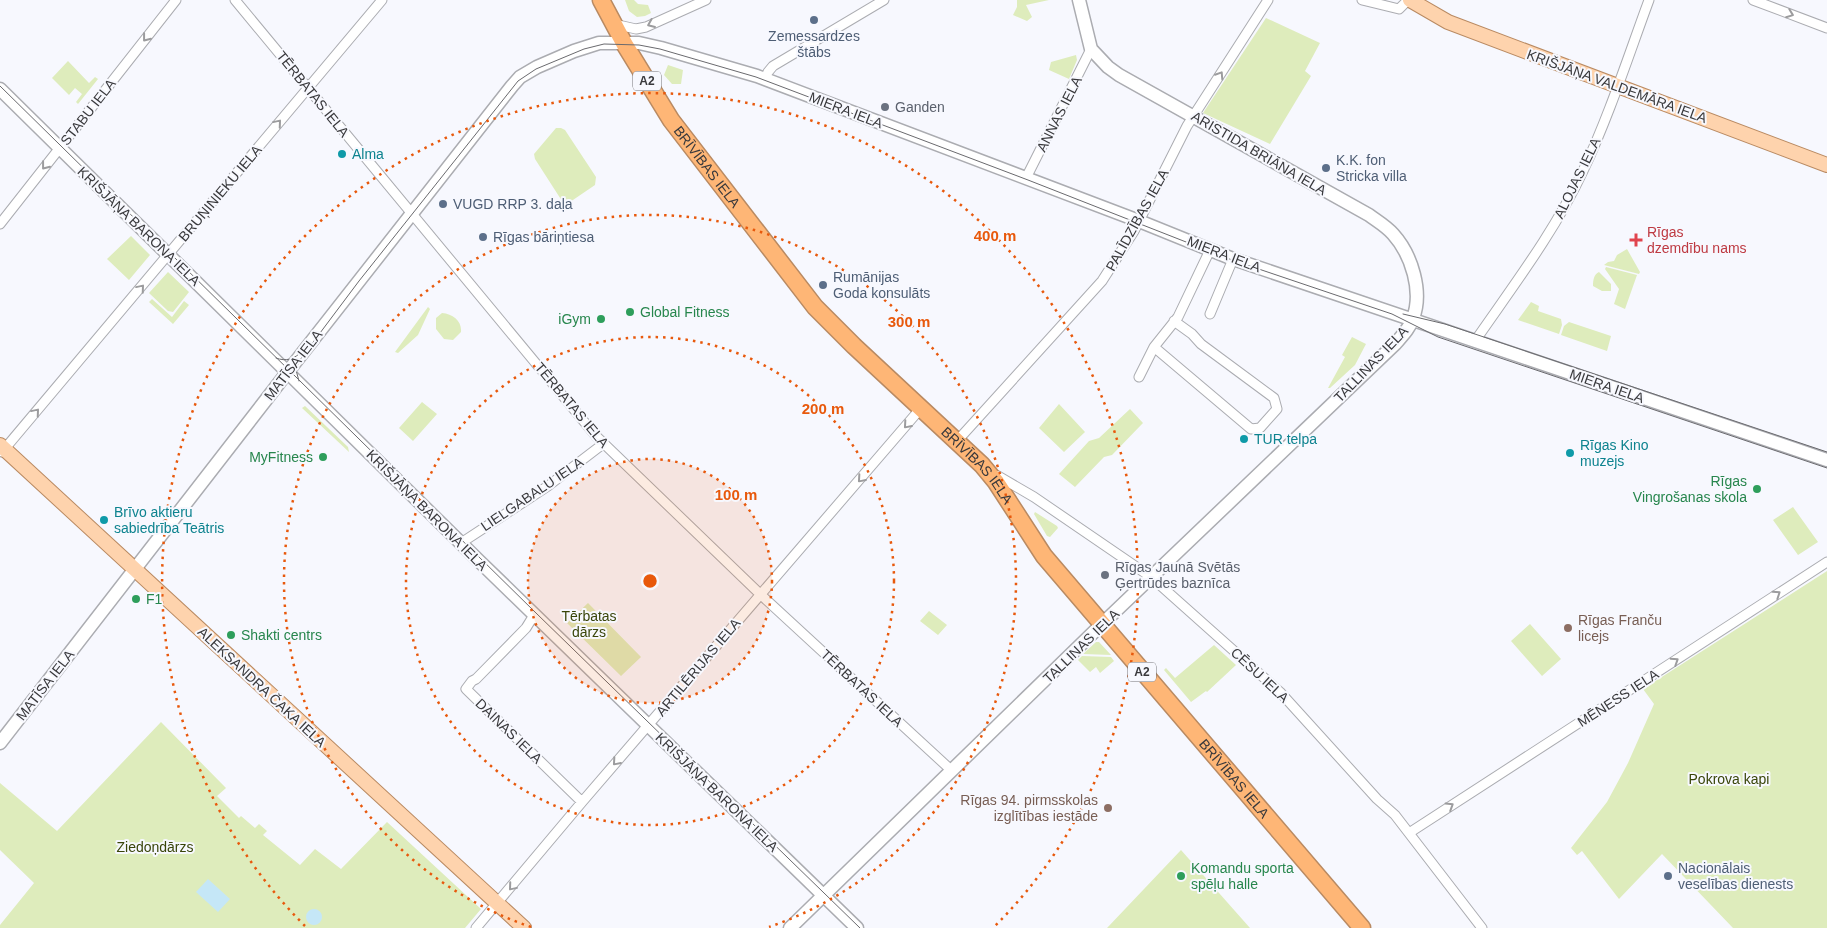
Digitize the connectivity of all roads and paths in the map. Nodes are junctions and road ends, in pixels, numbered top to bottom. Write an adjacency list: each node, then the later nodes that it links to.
1 (176, 0): 22 (street, STABU IELA, one-way to 22)
2 (236, 0): 19 (street, TĒRBATAS IELA)
3 (382, 0): 19 (street, BRUŅINIEKU IELA)
4 (601, 0): 13 (highway, BRĪVĪBAS IELA / A2)
5 (706, 0): 13 (street, one-way to 13)
6 (884, 0): 17 (street)
7 (1079, 0): 16 (street, ARISTIDA BRIĀNA IELA)
8 (1268, 0): 21 (street, PALĪDZĪBAS IELA, one-way to 8)
9 (1362, 0): 10 (street)
10 (1409, 0): 18 (main road, KRIŠJĀŅA VALDEMĀRA IELA)
11 (1649, 0): 18 (street, ALOJAS IELA)
12 (1753, 0): 14 (street, one-way to 14)
13 (614, 24): 15 (highway, BRĪVĪBAS IELA / A2)
14 (1827, 28)
15 (624, 43): 17 (street, MIERA IELA); 25 (street, MATĪSA IELA); 38 (highway, BRĪVĪBAS IELA / A2)
16 (1091, 49): 21 (street, ARISTIDA BRIĀNA IELA); 24 (street, ANNAS IELA)
17 (765, 79): 24 (street, MIERA IELA)
18 (1617, 85): 23 (main road, KRIŠJĀŅA VALDEMĀRA IELA); 34 (street, ALOJAS IELA)
19 (308, 87): 25 (street, TĒRBATAS IELA); 29 (street, BRUŅINIEKU IELA, one-way to 19)
20 (0, 89): 22 (street, KRIŠJĀŅA BARONA IELA)
21 (1194, 116): 26 (street, PALĪDZĪBAS IELA); 32 (street, ARISTIDA BRIĀNA IELA)
22 (59, 148): 27 (street, STABU IELA, one-way to 27); 29 (street, KRIŠJĀŅA BARONA IELA)
23 (1827, 165)
24 (1026, 178): 26 (street, MIERA IELA)
25 (411, 212): 36 (street, MATĪSA IELA); 40 (street, TĒRBATAS IELA)
26 (1139, 221): 28 (street, MIERA IELA); 39 (street, PALĪDZĪBAS IELA)
27 (0, 224)
28 (1210, 250): 30 (street, MIERA IELA); 33 (street)
29 (169, 254): 36 (street, KRIŠJĀŅA BARONA IELA); 41 (street, BRUŅINIEKU IELA, one-way to 29)
30 (1233, 259): 31 (street); 32 (street, MIERA IELA)
31 (1210, 314)
32 (1412, 320): 34 (street, MIERA IELA); 47 (street, TALLINAS IELA)
33 (1174, 321): 35 (street); 35 (street)
34 (1475, 341): 42 (street, MIERA IELA)
35 (1154, 347): 37 (street)
36 (287, 372): 44 (street, KRIŠJĀŅA BARONA IELA); 46 (street, MATĪSA IELA)
37 (1139, 377)
38 (921, 408): 39 (highway, BRĪVĪBAS IELA / A2); 48 (street, ARTILĒRIJAS IELA, one-way to 48)
39 (957, 442): 43 (highway, BRĪVĪBAS IELA / A2)
40 (603, 444): 44 (street, LIELGABALU IELA); 48 (street, TĒRBATAS IELA)
41 (1, 449): 46 (main road, ALEKSANDRA ČAKA IELA)
42 (1827, 460)
43 (990, 475): 47 (street, CĒSU IELA); 50 (highway, BRĪVĪBAS IELA / A2)
44 (461, 543): 49 (street, KRIŠJĀŅA BARONA IELA)
45 (1827, 562): 55 (street, MĒNESS IELA, one-way to 45)
46 (134, 569): 52 (street, MATĪSA IELA); 57 (main road, ALEKSANDRA ČAKA IELA)
47 (1151, 577): 50 (street, TALLINAS IELA); 55 (street, CĒSU IELA)
48 (760, 594): 51 (street, ARTILĒRIJAS IELA); 53 (street, TĒRBATAS IELA)
49 (534, 615): 51 (street, KRIŠJĀŅA BARONA IELA); 54 (street, DAINAS IELA)
50 (1102, 625): 53 (street, TALLINAS IELA); 62 (highway, BRĪVĪBAS IELA / A2)
51 (648, 726): 54 (street, ARTILĒRIJAS IELA, one-way to 54); 56 (street, KRIŠJĀŅA BARONA IELA)
52 (0, 743)
53 (951, 770): 56 (street, TALLINAS IELA)
54 (582, 802): 57 (street, ARTILĒRIJAS IELA, one-way to 57)
55 (1409, 832): 63 (street, CĒSU IELA)
56 (824, 896): 60 (street, TALLINAS IELA); 61 (street, KRIŠJĀŅA BARONA IELA)
57 (498, 904): 58 (street, ARTILĒRIJAS IELA); 59 (main road, ALEKSANDRA ČAKA IELA)
58 (476, 928)
59 (524, 928)
60 (790, 928)
61 (857, 928)
62 (1362, 928)
63 (1482, 928)

